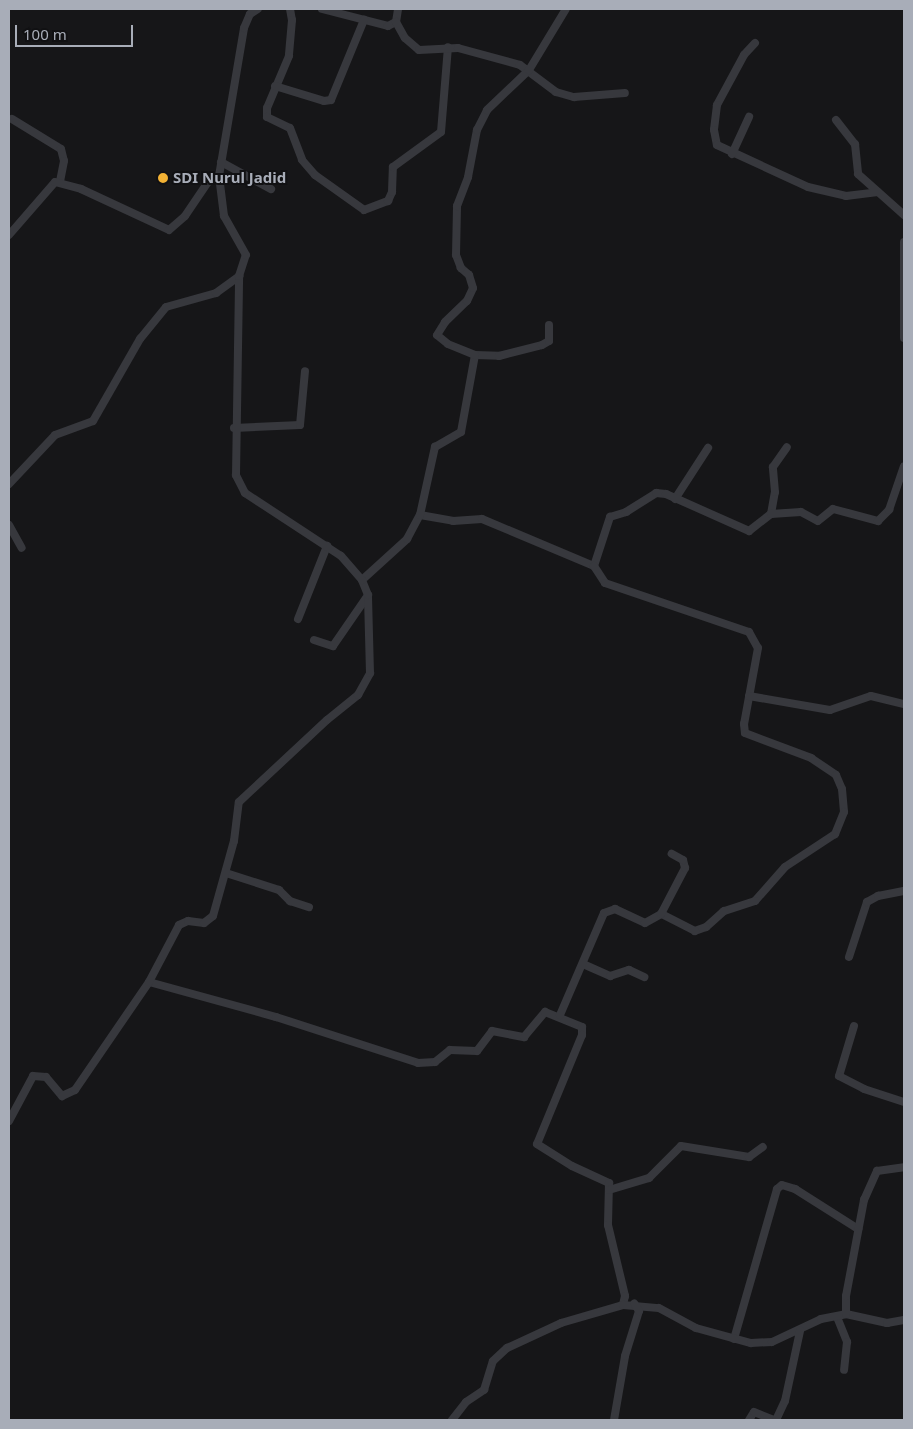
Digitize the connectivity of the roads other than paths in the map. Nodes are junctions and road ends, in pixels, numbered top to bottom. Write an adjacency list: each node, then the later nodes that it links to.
1 (258, 9): 17 (street)
2 (290, 9): 11 (street)
3 (322, 9): 6 (street)
4 (398, 9): 7 (street)
5 (566, 9): 10 (street)
6 (364, 20): 7 (street); 11 (street)
7 (396, 22): 9 (street)
8 (755, 44): 16 (street)
9 (448, 47): 10 (street); 11 (street)
10 (529, 70): 12 (street); 28 (street)
11 (275, 86)
12 (625, 93)
13 (749, 117): 16 (street)
14 (12, 119): 19 (street)
15 (836, 120): 21 (street)
16 (732, 154): 21 (street)
17 (221, 162): 18 (street); 20 (street)
18 (219, 176): 19 (street); 25 (street)
19 (60, 182): 23 (street)
20 (271, 189)
21 (878, 192): 22 (street)
22 (904, 215)
23 (9, 235)
24 (904, 242): 27 (street)
25 (239, 276): 30 (street); 34 (street)
26 (549, 325): 28 (street)
27 (904, 338)
28 (475, 355): 37 (street)
29 (305, 372): 30 (street)
30 (234, 428): 39 (street)
31 (787, 447): 36 (street)
32 (708, 448): 35 (street)
33 (904, 466): 36 (street)
34 (9, 484)
35 (675, 498): 36 (street); 41 (street)
36 (771, 514)
37 (420, 515): 41 (street); 42 (street)
38 (9, 525): 40 (street)
39 (327, 546): 42 (street); 44 (street)
40 (22, 548)
41 (594, 566): 46 (street)
42 (362, 580): 43 (street)
43 (368, 595): 45 (street); 49 (street)
44 (298, 619)
45 (314, 640)
46 (749, 696): 47 (street); 52 (street)
47 (904, 704)
48 (672, 854): 52 (street)
49 (226, 874): 51 (street); 56 (street)
50 (904, 891): 53 (street)
51 (309, 907)
52 (661, 914): 54 (street)
53 (849, 957)
54 (584, 964): 55 (street); 57 (street)
55 (644, 977)
56 (148, 982): 57 (street); 60 (street)
57 (560, 1015): 63 (street)
58 (854, 1026): 59 (street)
59 (904, 1102)
60 (9, 1121)
61 (763, 1147): 63 (street)
62 (904, 1167): 64 (street)
63 (609, 1190): 66 (street)
64 (858, 1229): 67 (street); 71 (street)
65 (634, 1303): 66 (street); 71 (street); 74 (street)
66 (623, 1305): 73 (street)
67 (846, 1314): 68 (street); 69 (street)
68 (837, 1317): 70 (street); 72 (street)
69 (904, 1320)
70 (800, 1331): 71 (street); 76 (street)
71 (734, 1339)
72 (844, 1370)
73 (452, 1420)
74 (614, 1420)
75 (749, 1420): 76 (street)
76 (775, 1420)

